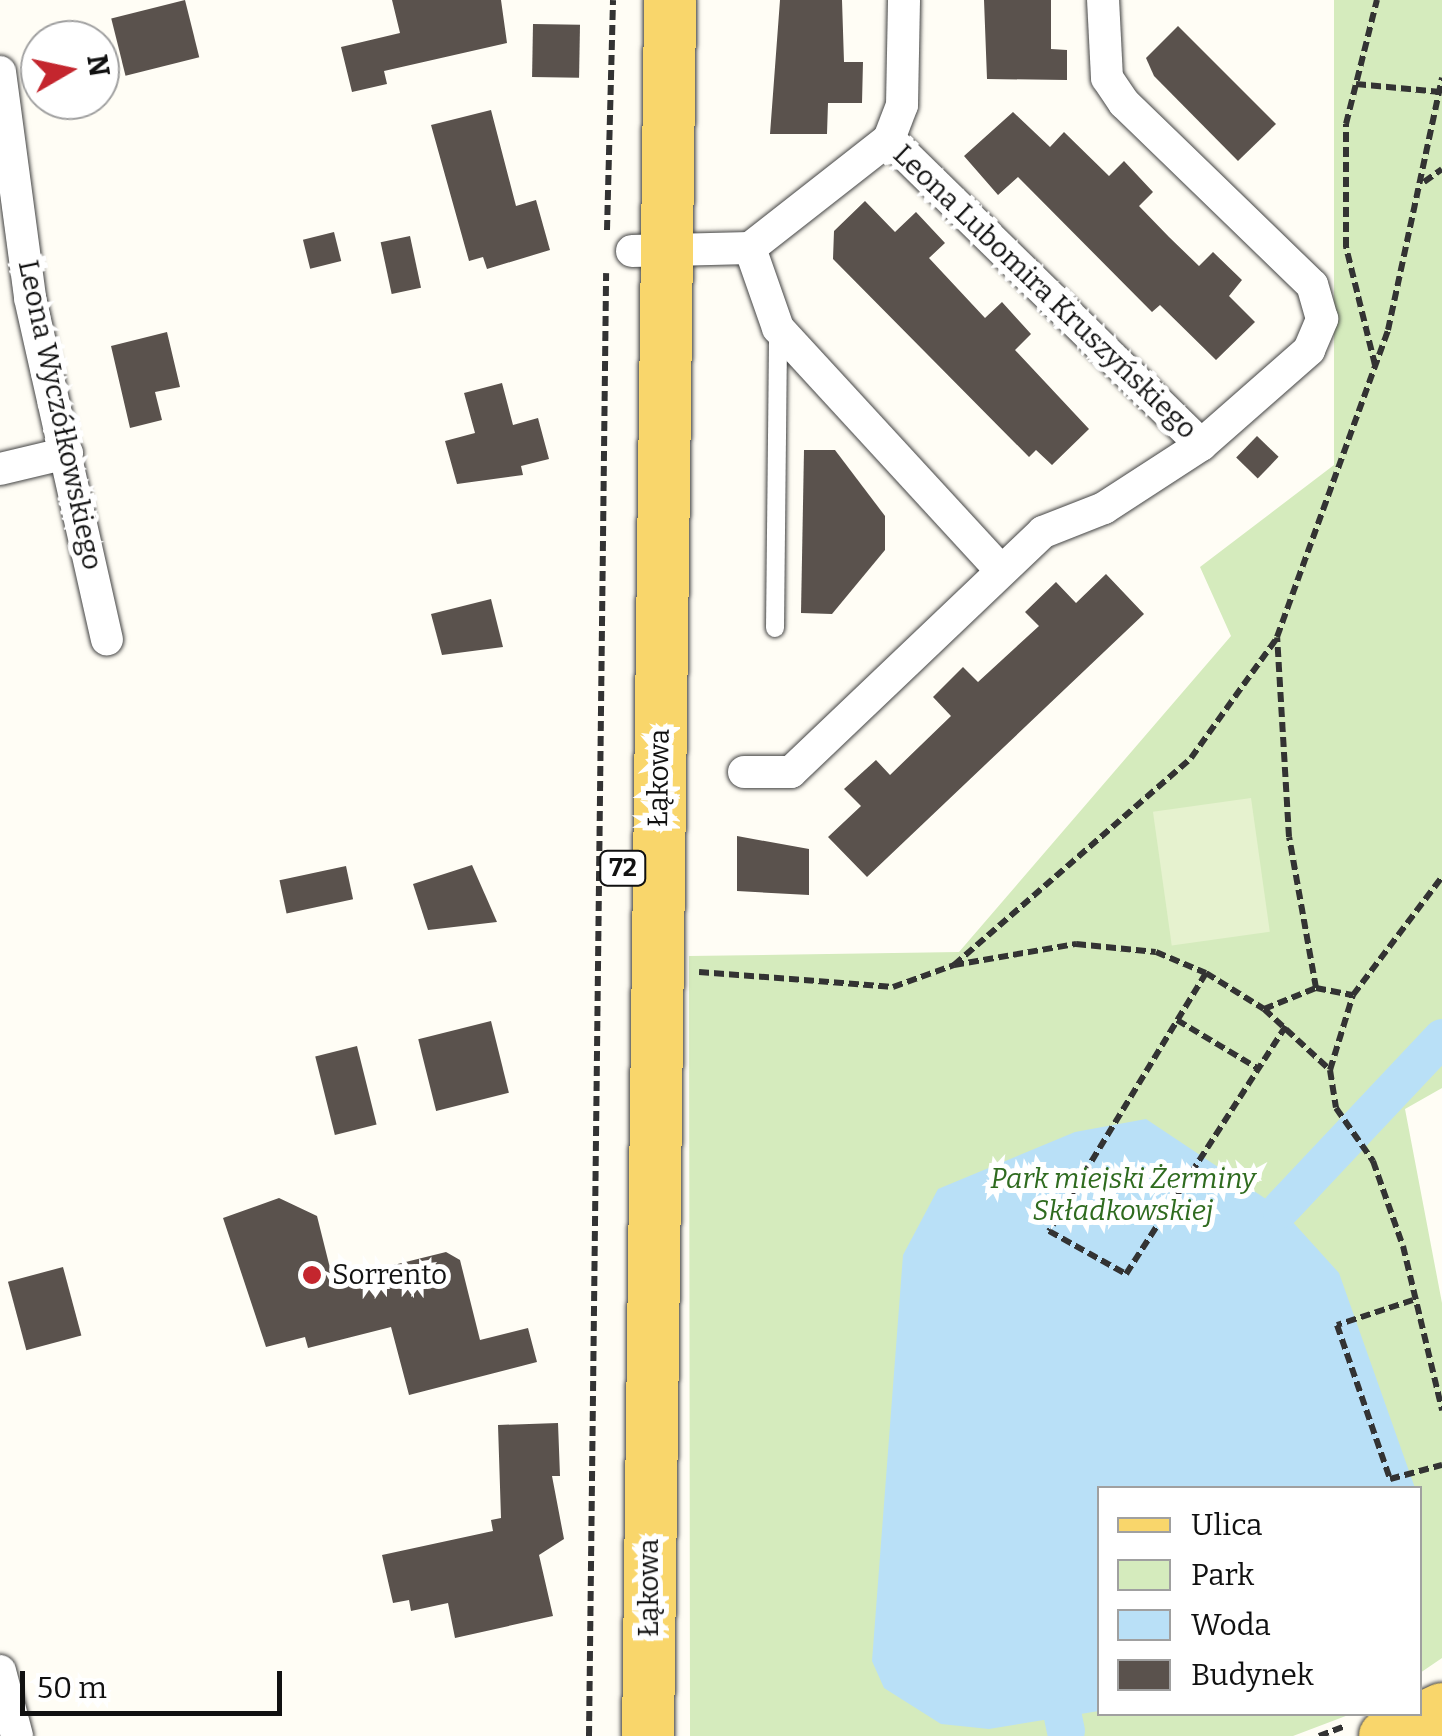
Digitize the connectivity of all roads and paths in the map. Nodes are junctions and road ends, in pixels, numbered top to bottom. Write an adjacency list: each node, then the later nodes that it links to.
1 (613, 0): 43 (path)
2 (636, 0): 15 (main road, Łąkowa / 72)
3 (670, 0): 15 (main road, Łąkowa / 72)
4 (904, 0): 11 (street, Leona Lubomira Kruszyńskiego)
5 (1103, 0): 18 (street)
6 (1377, 0): 9 (path)
7 (0, 72): 19 (street, Leona Wyczółkowskiego)
8 (1442, 78): 10 (path)
9 (1356, 84): 10 (path); 17 (path)
10 (1441, 92): 13 (path)
11 (888, 139): 14 (street, Leona Lubomira Kruszyńskiego); 18 (street, Leona Lubomira Kruszyńskiego)
12 (1442, 170): 13 (path)
13 (1424, 182): 17 (path)
14 (750, 248): 15 (street); 16 (street)
15 (649, 251): 44 (main road, Łąkowa / 72); 45 (main road, Łąkowa / 72)
16 (778, 328): 21 (street); 22 (lane)
17 (1375, 366): 23 (path)
18 (1201, 445): 21 (street)
19 (66, 454): 20 (street); 24 (street, Leona Wyczółkowskiego)
20 (0, 470)
21 (999, 568): 25 (street)
22 (775, 628)
23 (1277, 637): 27 (path); 30 (path)
24 (107, 639)
25 (744, 772)
26 (1442, 877): 31 (path)
27 (954, 965): 28 (path); 29 (path)
28 (678, 971)
29 (1206, 973): 32 (path); 33 (path)
30 (1316, 988): 31 (path); 32 (path)
31 (1352, 996): 36 (path)
32 (1264, 1009): 34 (path)
33 (1177, 1020): 35 (path); 35 (path)
34 (1286, 1026): 35 (path); 36 (path)
35 (1259, 1069)
36 (1330, 1070): 37 (path)
37 (1413, 1300): 38 (path); 39 (path)
38 (1442, 1410)
39 (1442, 1466)
40 (1, 1681): 42 (street)
41 (1442, 1709): 46 (main road)
42 (17, 1736)
43 (589, 1736)
44 (613, 1736)
45 (648, 1736)
46 (1385, 1736)

